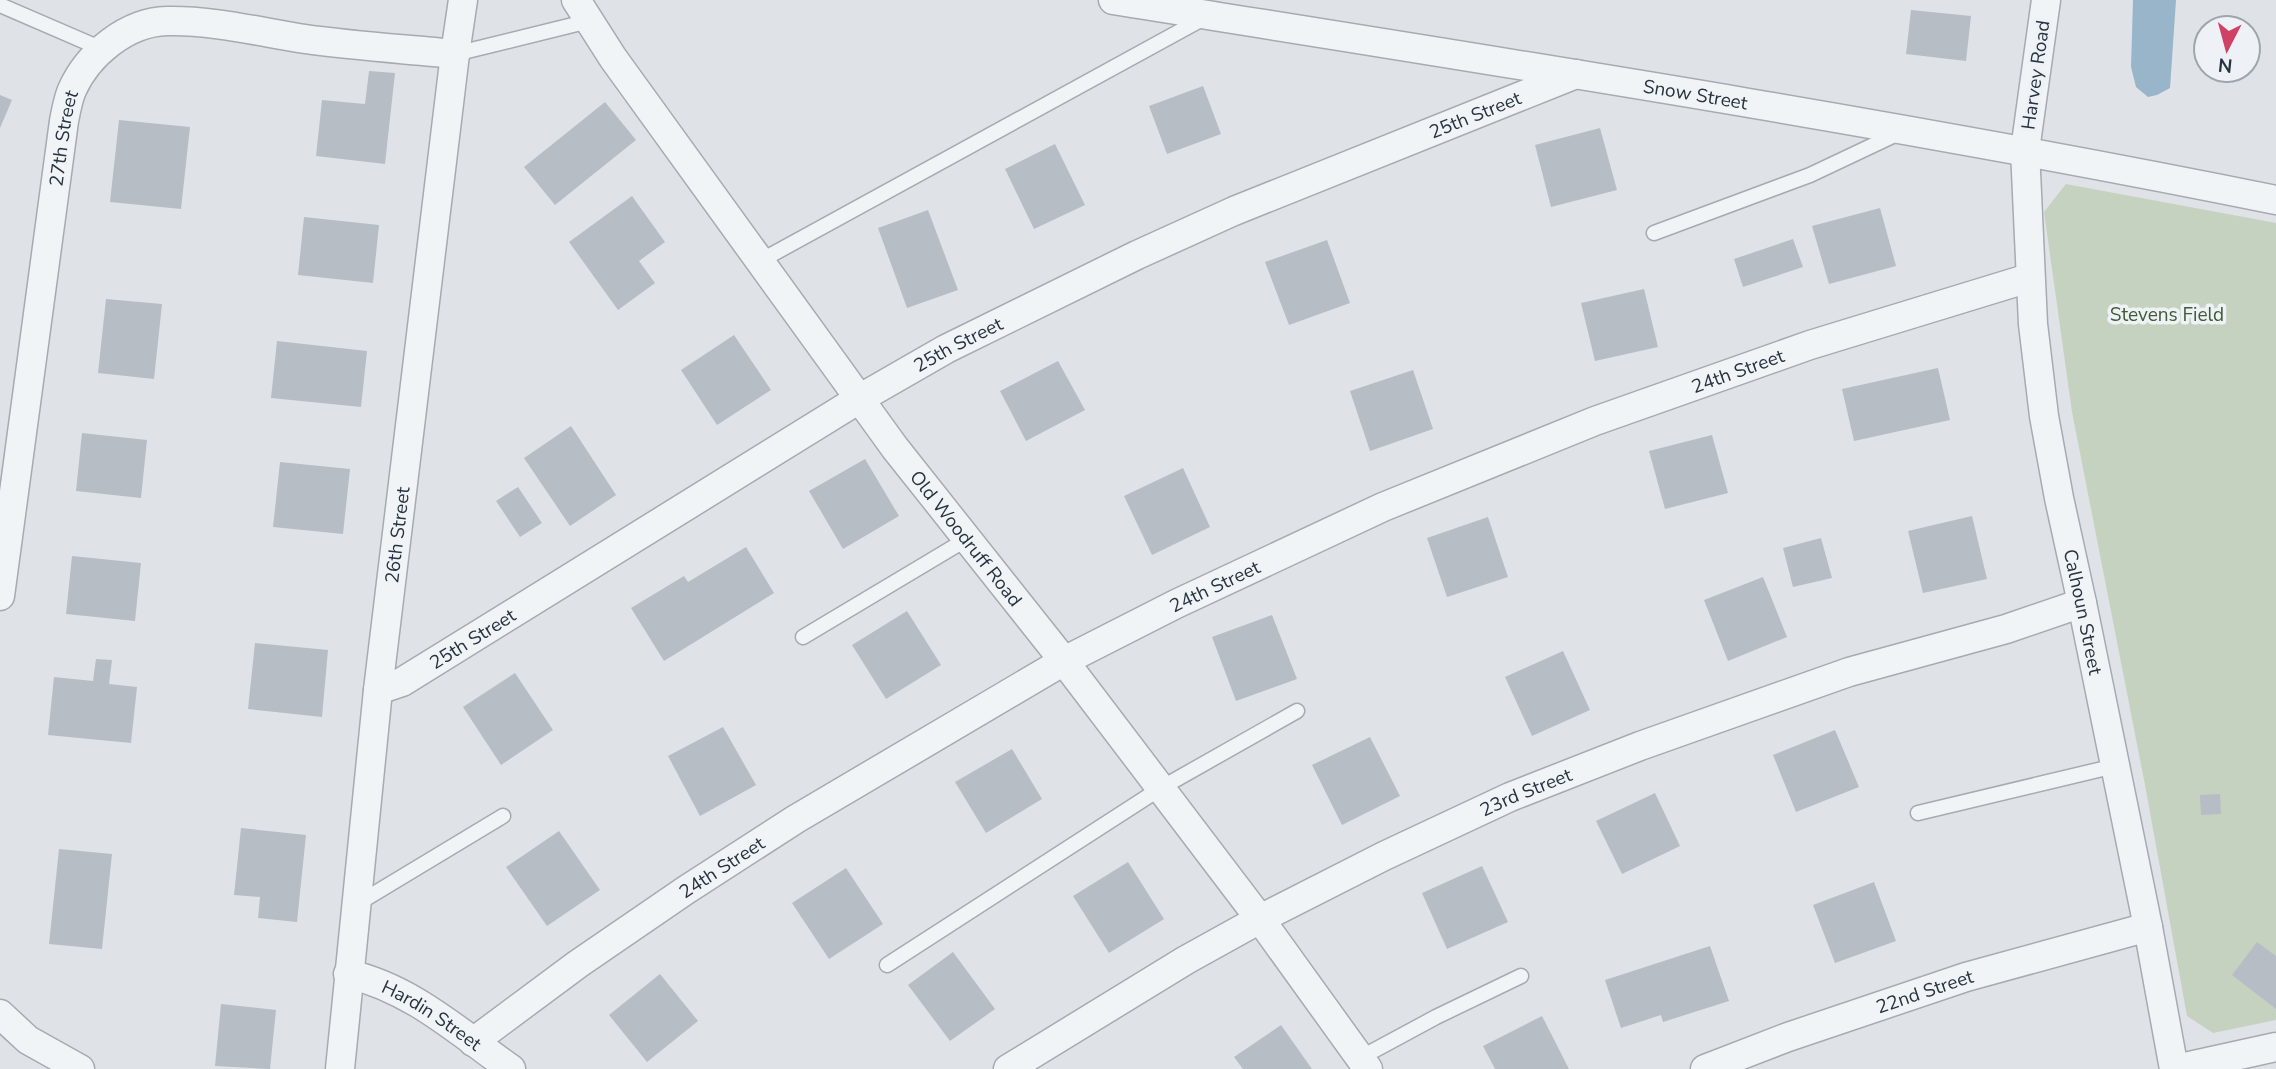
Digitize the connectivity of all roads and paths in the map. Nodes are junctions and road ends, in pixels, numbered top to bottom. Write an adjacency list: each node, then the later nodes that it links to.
1 (463, 0): 9 (street, 26th Street)
2 (1113, 0): 7 (street, Snow Street)
3 (2046, 0): 12 (street, Harvey Road)
4 (0, 5): 8 (lane)
5 (582, 10): 9 (lane); 15 (street, Old Woodruff Road)
6 (1239, 10): 7 (street, Snow Street); 10 (street, Snow Street)
7 (1209, 15): 15 (lane)
8 (102, 49): 9 (street, 27th Street); 19 (street, 27th Street)
9 (455, 54): 23 (street, 26th Street)
10 (1576, 74): 11 (street, Snow Street); 17 (street, 25th Street)
11 (1905, 130): 12 (street, Snow Street); 14 (lane)
12 (2025, 150): 13 (street, Snow Street); 16 (street, Calhoun Street)
13 (2276, 200)
14 (1654, 233)
15 (760, 261): 17 (street, Old Woodruff Road)
16 (2029, 278): 20 (street, Calhoun Street); 22 (street, 24th Street)
17 (859, 399): 18 (street, Old Woodruff Road); 23 (street, 25th Street)
18 (967, 539): 21 (lane); 22 (street, Old Woodruff Road)
19 (0, 596)
20 (2082, 603): 25 (street, Calhoun Street); 30 (street, 23rd Street)
21 (803, 637)
22 (1064, 661): 26 (street, Old Woodruff Road); 36 (street, 24th Street)
23 (378, 690): 29 (street, 26th Street)
24 (1297, 711): 26 (lane)
25 (2115, 766): 27 (lane); 31 (street, Calhoun Street)
26 (1161, 788): 30 (street, Old Woodruff Road); 32 (lane)
27 (1918, 813)
28 (503, 816): 29 (lane)
29 (355, 905): 33 (street, 26th Street)
30 (1260, 919): 38 (street, Old Woodruff Road); 42 (street, 23rd Street)
31 (2148, 927): 43 (street, 22nd Street); 44 (street, Calhoun Street)
32 (887, 965)
33 (348, 974): 36 (street, Hardin Street); 40 (street, 26th Street)
34 (1521, 976): 38 (lane)
35 (0, 1014): 39 (street)
36 (473, 1042): 41 (street, Hardin Street)
37 (2276, 1047): 44 (street)
38 (1364, 1063)
39 (80, 1069)
40 (340, 1069)
41 (512, 1069)
42 (1008, 1069)
43 (1705, 1069)
44 (2175, 1069)

